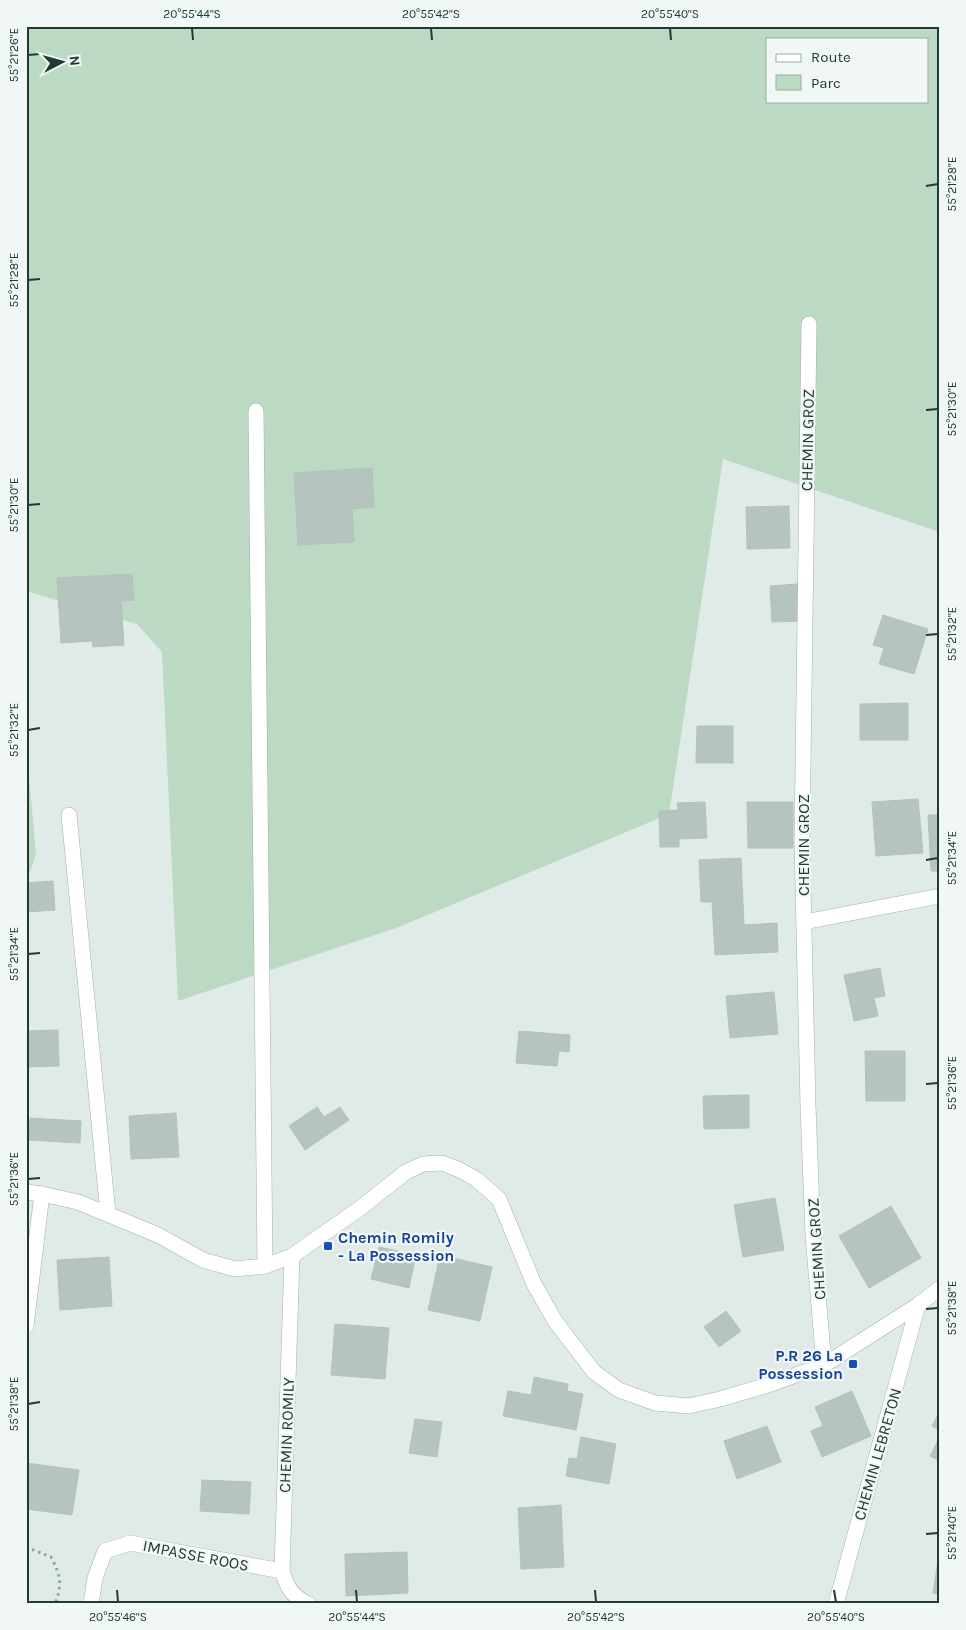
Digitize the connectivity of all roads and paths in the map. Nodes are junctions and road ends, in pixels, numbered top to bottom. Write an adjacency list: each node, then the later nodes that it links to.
1 (809, 324): 5 (street, CHEMIN GROZ)
2 (256, 411): 10 (street)
3 (69, 815): 8 (street)
4 (940, 896): 5 (street)
5 (804, 922): 14 (street, CHEMIN GROZ)
6 (26, 1192): 7 (street)
7 (42, 1194): 8 (street); 13 (street)
8 (108, 1214): 10 (street)
9 (292, 1256): 10 (street); 14 (street); 16 (street, CHEMIN ROMILY)
10 (265, 1266)
11 (940, 1288): 12 (street)
12 (918, 1305): 14 (street); 20 (street, CHEMIN LEBRETON)
13 (26, 1326)
14 (824, 1365)
15 (26, 1547): 17 (path)
16 (282, 1571): 18 (street, IMPASSE ROOS); 19 (street, CHEMIN ROMILY)
17 (56, 1604)
18 (91, 1604)
19 (308, 1604)
20 (836, 1604)

